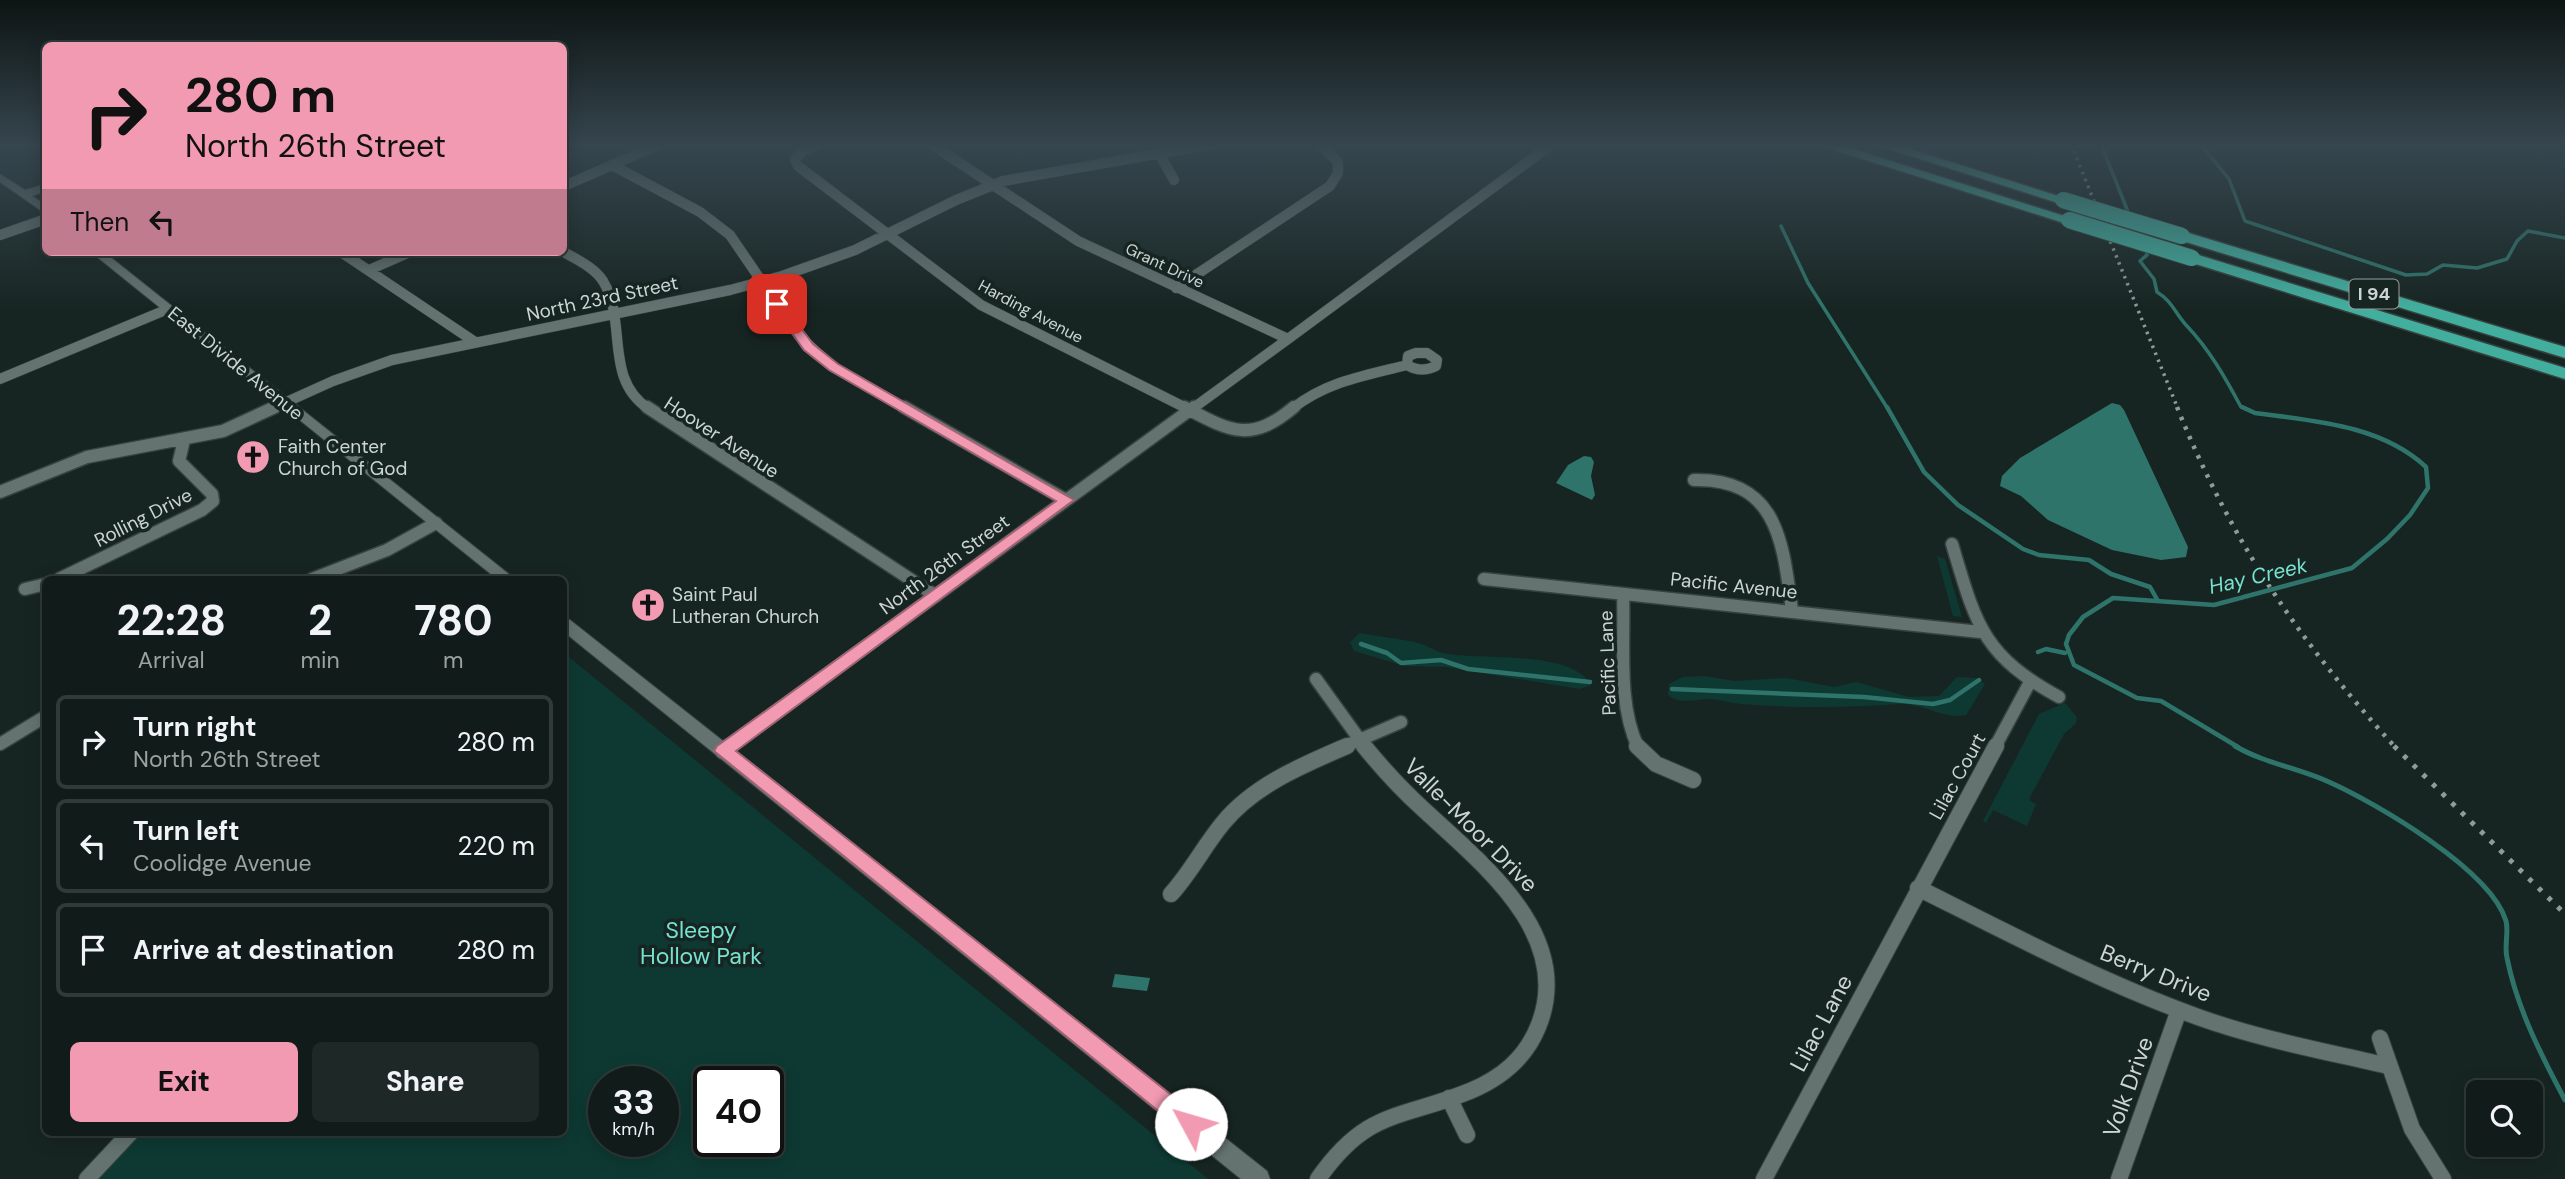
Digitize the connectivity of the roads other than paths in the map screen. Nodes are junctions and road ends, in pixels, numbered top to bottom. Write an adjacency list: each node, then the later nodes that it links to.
1 (675, 199): 17 (street)
2 (843, 199): 11 (street, Harding Avenue)
3 (963, 199): 11 (street, North 23rd Street)
4 (1013, 199): 18 (street, Grant Drive)
5 (1310, 199): 18 (street)
6 (1477, 199): 21 (street)
7 (2001, 199): 26 (highway, I 94, bridge)
8 (2060, 199): 23 (highway, I 94, bridge)
9 (42, 220): 10 (street)
10 (0, 235)
11 (889, 235): 17 (street, North 23rd Street); 29 (street, Harding Avenue)
12 (567, 254): 20 (street, Hoover Avenue)
13 (102, 256): 19 (street, East Divide Avenue)
14 (347, 256): 16 (street)
15 (401, 256): 16 (street)
16 (369, 270): 22 (street)
17 (763, 281): 20 (street, North 23rd Street); 33 (street)
18 (1175, 288): 21 (street, Grant Drive)
19 (168, 309): 27 (street); 28 (street, East Divide Avenue)
20 (612, 314): 22 (street, North 23rd Street); 43 (street, Hoover Avenue)
21 (1288, 338): 29 (street)
22 (475, 342): 28 (street, North 23rd Street)
23 (2565, 353)
24 (1407, 365): 29 (street, Harding Avenue)
25 (0, 366): 27 (street)
26 (2565, 374)
27 (4, 377)
28 (286, 403): 30 (street, North 23rd Street); 34 (street, East Divide Avenue)
29 (1190, 410): 33 (street, North 26th Street)
30 (184, 440): 32 (street, North 23rd Street); 36 (street, Rolling Drive)
31 (1694, 480): 44 (street)
32 (0, 492)
33 (1066, 500): 43 (street, North 26th Street)
34 (436, 523): 37 (street); 38 (street, East Divide Avenue)
35 (1952, 544): 46 (street)
36 (65, 576)
37 (320, 576)
38 (503, 576)
39 (1484, 579): 42 (street, Pacific Avenue)
40 (42, 585): 41 (street)
41 (25, 589)
42 (1623, 593): 44 (street, Pacific Avenue); 55 (street, Pacific Lane)
43 (936, 596): 54 (street, North 26th Street)
44 (1792, 610): 46 (street, Pacific Avenue)
45 (567, 627): 54 (street)
46 (1980, 632): 48 (street)
47 (1317, 679): 52 (street, Valle-Moor Drive)
48 (2031, 682): 49 (street); 56 (street, Lilac Court)
49 (2059, 697)
50 (42, 718): 53 (street)
51 (1401, 722): 52 (street)
52 (1360, 742): 57 (street); 61 (street, Valle-Moor Drive)
53 (0, 744)
54 (723, 751): 65 (street)
55 (1693, 780)
56 (1918, 888): 58 (street, Berry Drive); 67 (street, Lilac Lane)
57 (1171, 894)
58 (2179, 1010): 60 (street, Berry Drive); 68 (street, Volk Drive)
59 (2380, 1038): 60 (street)
60 (2388, 1066): 69 (street)
61 (1449, 1098): 62 (street); 66 (street, Valle-Moor Drive)
62 (1467, 1135)
63 (127, 1136): 64 (street)
64 (87, 1179)
65 (1259, 1179)
66 (1318, 1179)
67 (1764, 1179)
68 (2119, 1179)
69 (2443, 1179)

